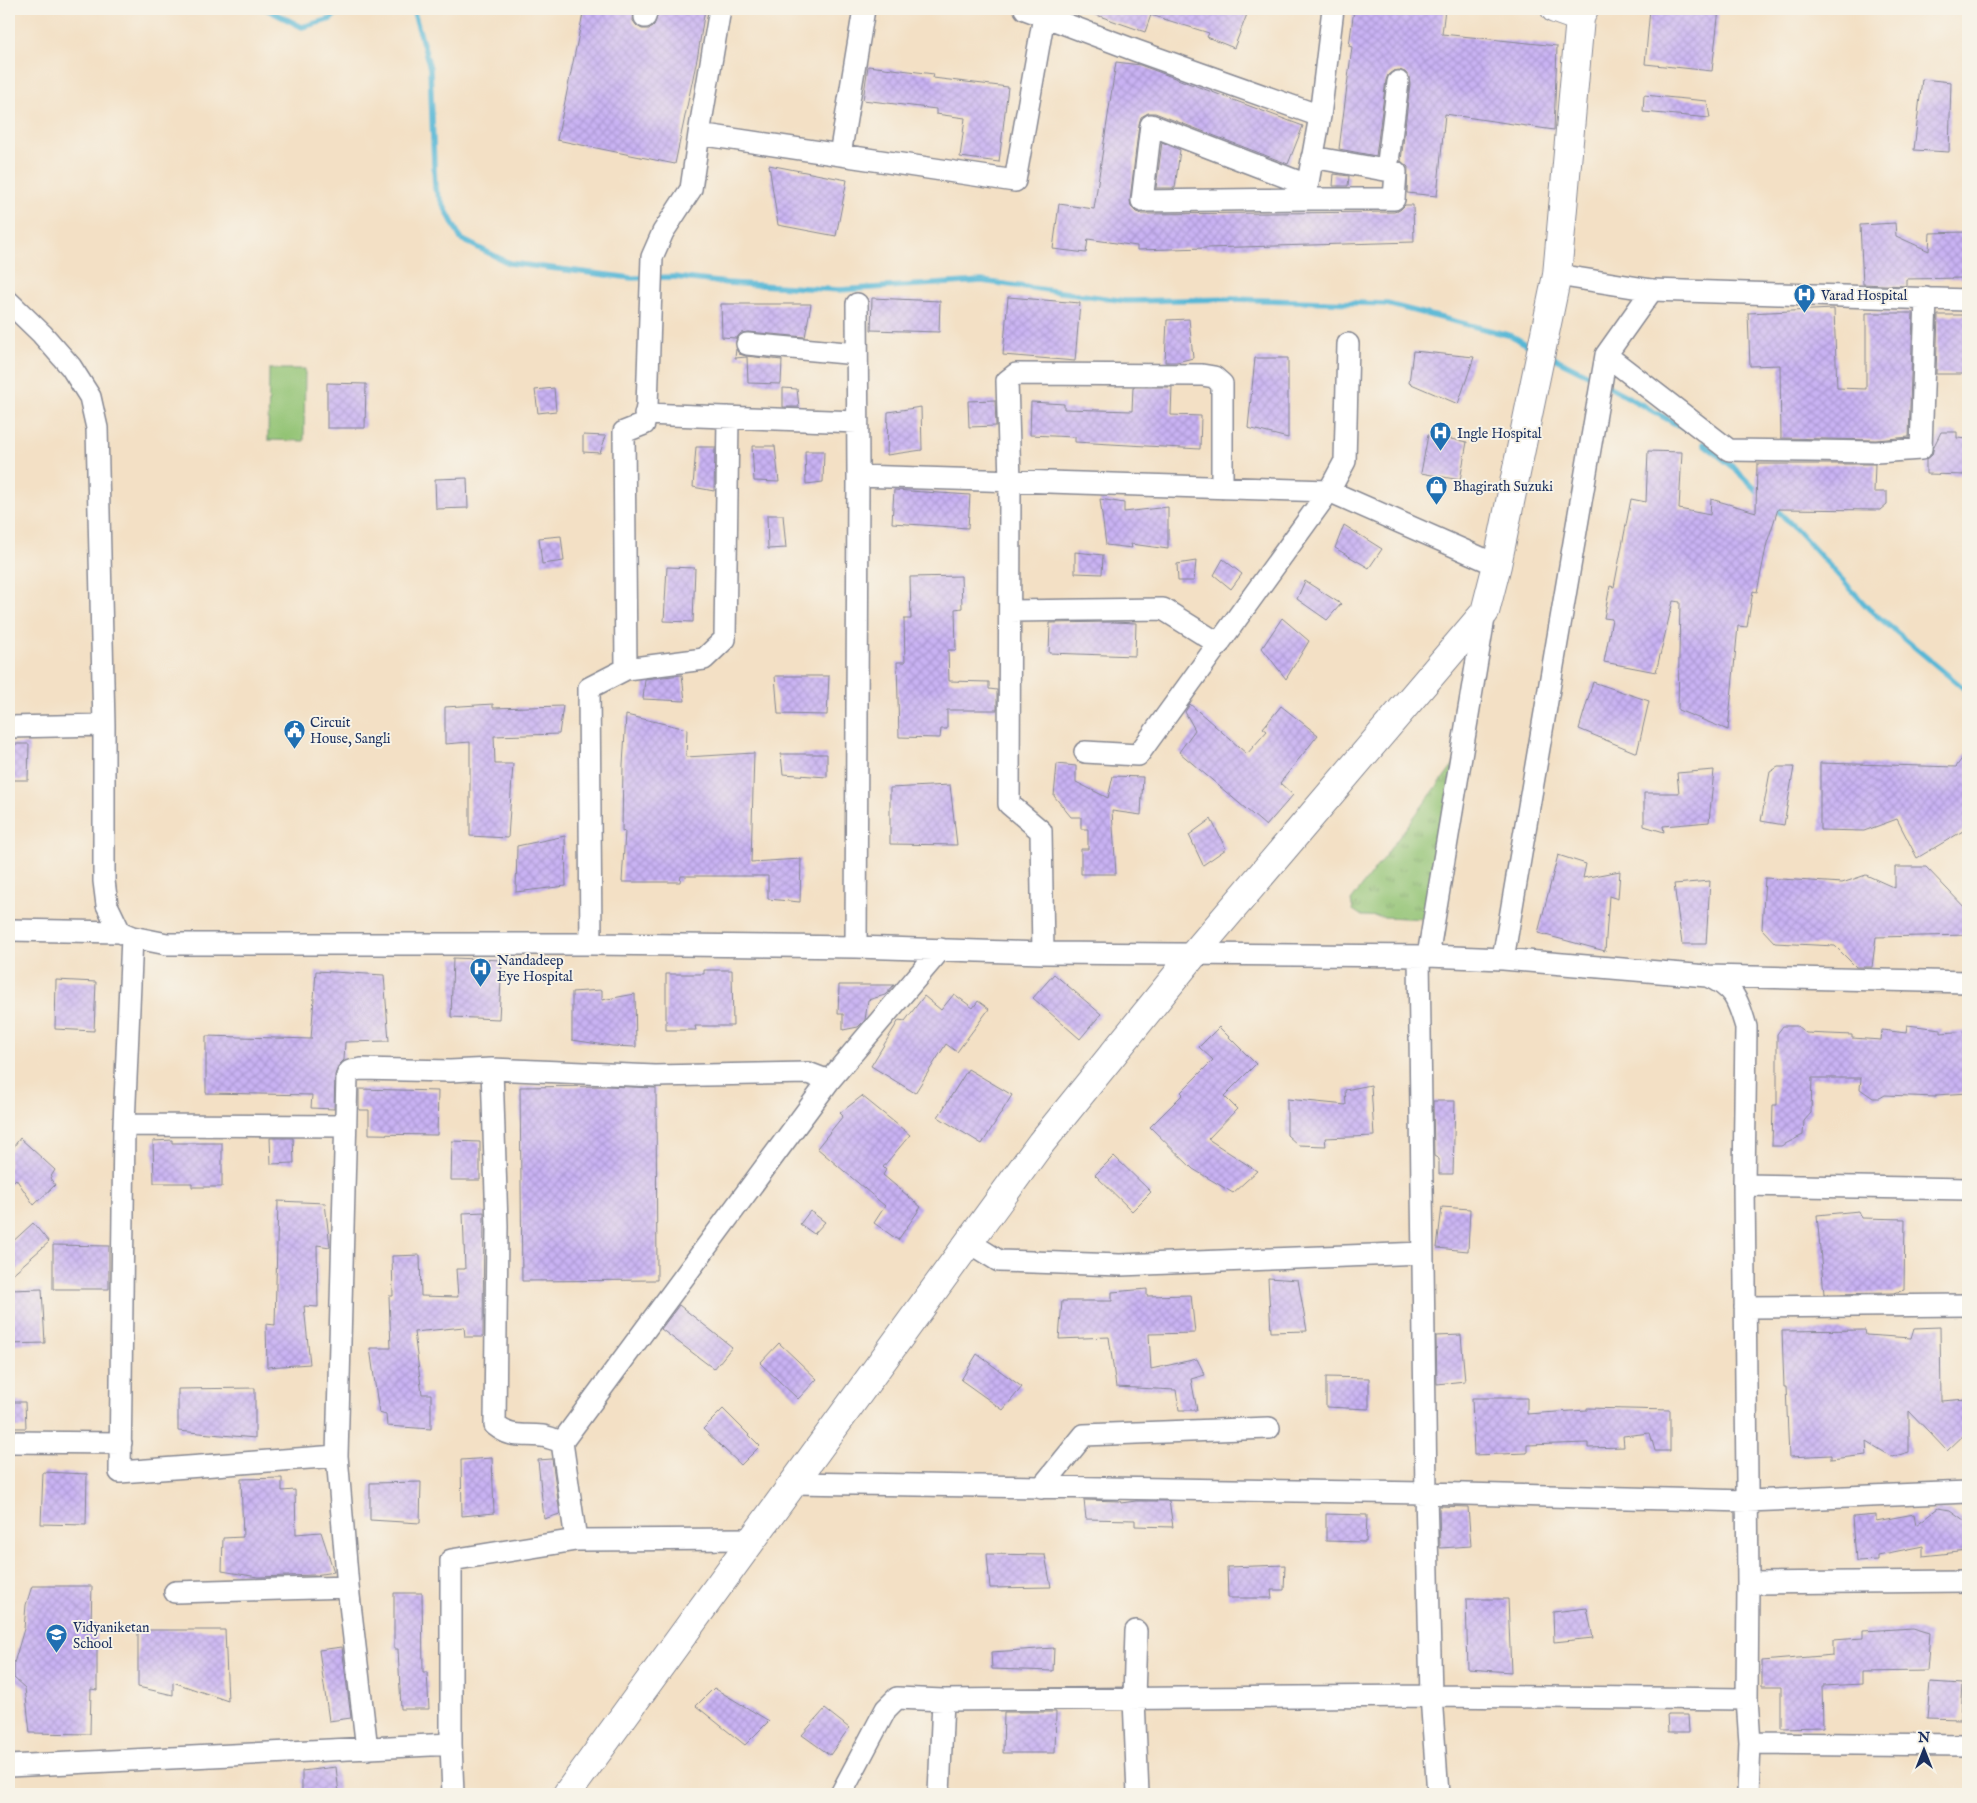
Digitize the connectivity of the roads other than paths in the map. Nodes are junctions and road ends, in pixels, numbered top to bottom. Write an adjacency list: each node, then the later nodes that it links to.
1 (720, 9): 9 (street)
2 (864, 9): 10 (street)
3 (1333, 9): 8 (street)
4 (1555, 9): 6 (main road)
5 (1035, 12): 8 (street); 10 (street)
6 (1582, 14): 14 (main road)
7 (1398, 82): 12 (street)
8 (1320, 116): 11 (street)
9 (698, 134): 10 (street); 24 (street)
10 (840, 155)
11 (1312, 158): 12 (street); 13 (street)
12 (1387, 170): 13 (street)
13 (1306, 192): 13 (street)
14 (1556, 275): 15 (street); 31 (main road)
15 (1652, 290): 16 (street); 23 (street)
16 (1926, 298): 17 (street); 23 (street)
17 (1968, 300)
18 (9, 302): 36 (street)
19 (857, 304): 22 (street)
20 (747, 344): 22 (street)
21 (1348, 344): 30 (street)
22 (857, 354): 26 (street)
23 (1606, 355): 47 (street)
24 (645, 414): 25 (street); 35 (street)
25 (728, 417): 26 (street); 35 (street)
26 (857, 422): 27 (street)
27 (858, 476): 28 (street); 42 (street)
28 (1010, 481): 29 (street); 29 (street); 32 (street)
29 (1222, 488): 30 (street)
30 (1330, 491): 31 (street); 34 (street)
31 (1497, 565): 33 (main road)
32 (1010, 612): 34 (street); 44 (street)
33 (1485, 612): 45 (main road); 46 (street)
34 (1219, 644): 38 (street)
35 (626, 669): 41 (street)
36 (104, 725): 37 (street); 40 (street)
37 (9, 727)
38 (1085, 752)
39 (9, 930): 40 (street)
40 (126, 935): 41 (street); 52 (street)
41 (591, 944): 42 (street)
42 (856, 947): 43 (street)
43 (941, 949): 44 (street); 51 (street)
44 (1043, 953): 45 (street)
45 (1194, 954): 46 (street); 56 (main road)
46 (1424, 956): 47 (street); 57 (street)
47 (1503, 959): 48 (street)
48 (1707, 976): 49 (street); 54 (street)
49 (1968, 982)
50 (492, 1069): 51 (street); 53 (street); 62 (street)
51 (829, 1081): 62 (street)
52 (124, 1125): 53 (street); 63 (street)
53 (345, 1126): 64 (street)
54 (1744, 1185): 55 (street); 59 (street)
55 (1968, 1190)
56 (970, 1243): 57 (street); 65 (main road)
57 (1422, 1254): 68 (street)
58 (1968, 1305): 59 (street)
59 (1745, 1306): 69 (street)
60 (1269, 1428): 66 (street)
61 (9, 1442): 63 (street)
62 (562, 1442): 71 (street)
63 (121, 1443): 64 (street)
64 (337, 1456): 74 (street)
65 (794, 1483): 66 (street); 70 (main road)
66 (1041, 1488): 68 (street)
67 (1968, 1492): 69 (street)
68 (1426, 1493): 69 (street); 77 (street)
69 (1747, 1501): 73 (street)
70 (754, 1539): 71 (street); 87 (main road)
71 (576, 1540): 82 (street)
72 (1968, 1581): 73 (street)
73 (1748, 1583): 79 (street)
74 (348, 1587): 75 (street); 84 (street)
75 (175, 1592)
76 (1136, 1631): 78 (street)
77 (1431, 1696): 78 (street); 79 (street); 91 (street)
78 (1134, 1699): 80 (street); 90 (street)
79 (1747, 1699): 81 (street)
80 (943, 1700): 88 (street); 89 (street)
81 (1750, 1743): 83 (street); 92 (street)
82 (451, 1744): 84 (street); 86 (street)
83 (1968, 1745)
84 (367, 1749): 85 (street)
85 (9, 1766)
86 (453, 1794)
87 (567, 1794)
88 (841, 1794)
89 (939, 1794)
90 (1138, 1794)
91 (1438, 1794)
92 (1748, 1794)

